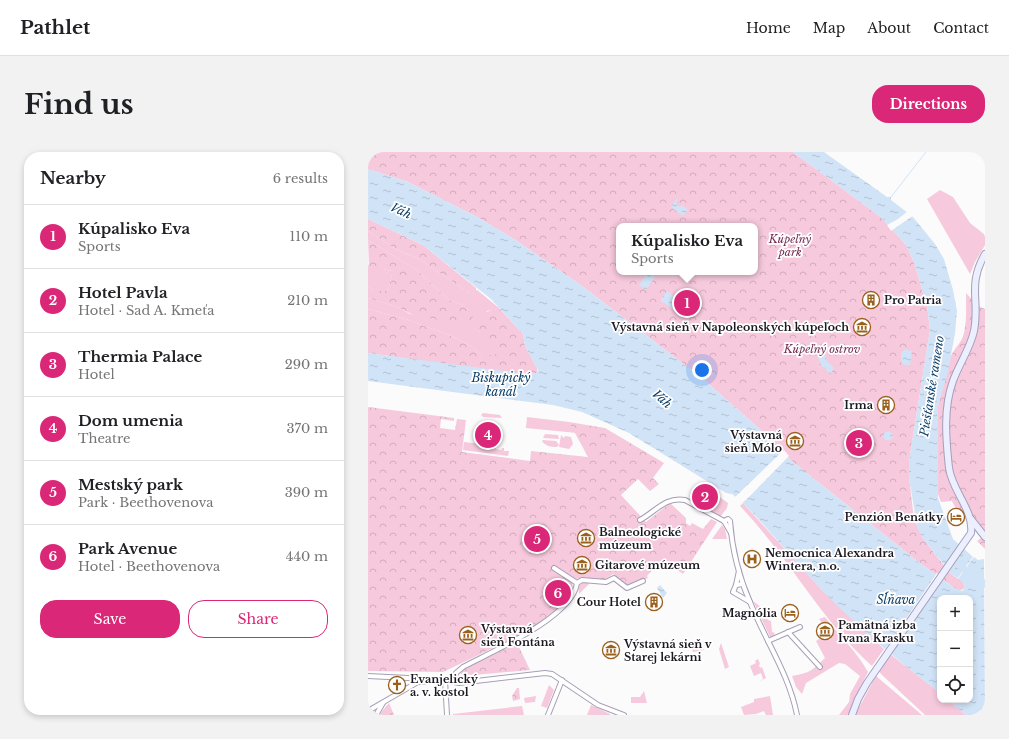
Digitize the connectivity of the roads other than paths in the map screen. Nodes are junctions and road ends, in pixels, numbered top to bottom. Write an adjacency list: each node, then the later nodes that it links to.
1 (985, 254): 2 (main road)
2 (971, 519): 4 (main road); 5 (main road)
3 (640, 520): 7 (street)
4 (971, 533): 5 (main road); 31 (main road)
5 (984, 536)
6 (554, 568): 9 (street)
7 (739, 571): 10 (street); 11 (street)
8 (643, 582): 9 (street)
9 (577, 583): 22 (street)
10 (743, 584): 11 (street); 12 (street)
11 (736, 585): 12 (street)
12 (749, 601): 15 (street)
13 (800, 627): 14 (street)
14 (788, 632): 15 (street); 16 (street)
15 (768, 641): 30 (street)
16 (820, 667)
17 (368, 676): 18 (street)
18 (408, 678): 21 (street); 23 (street)
19 (445, 680): 21 (street); 22 (street); 27 (street)
20 (562, 680): 22 (street); 28 (street); 29 (street)
21 (426, 681): 23 (street)
22 (454, 682)
23 (412, 685): 24 (street)
24 (383, 703): 25 (street); 26 (street)
25 (369, 713)
26 (376, 715)
27 (447, 715)
28 (548, 715)
29 (624, 715)
30 (797, 715)
31 (852, 715)

